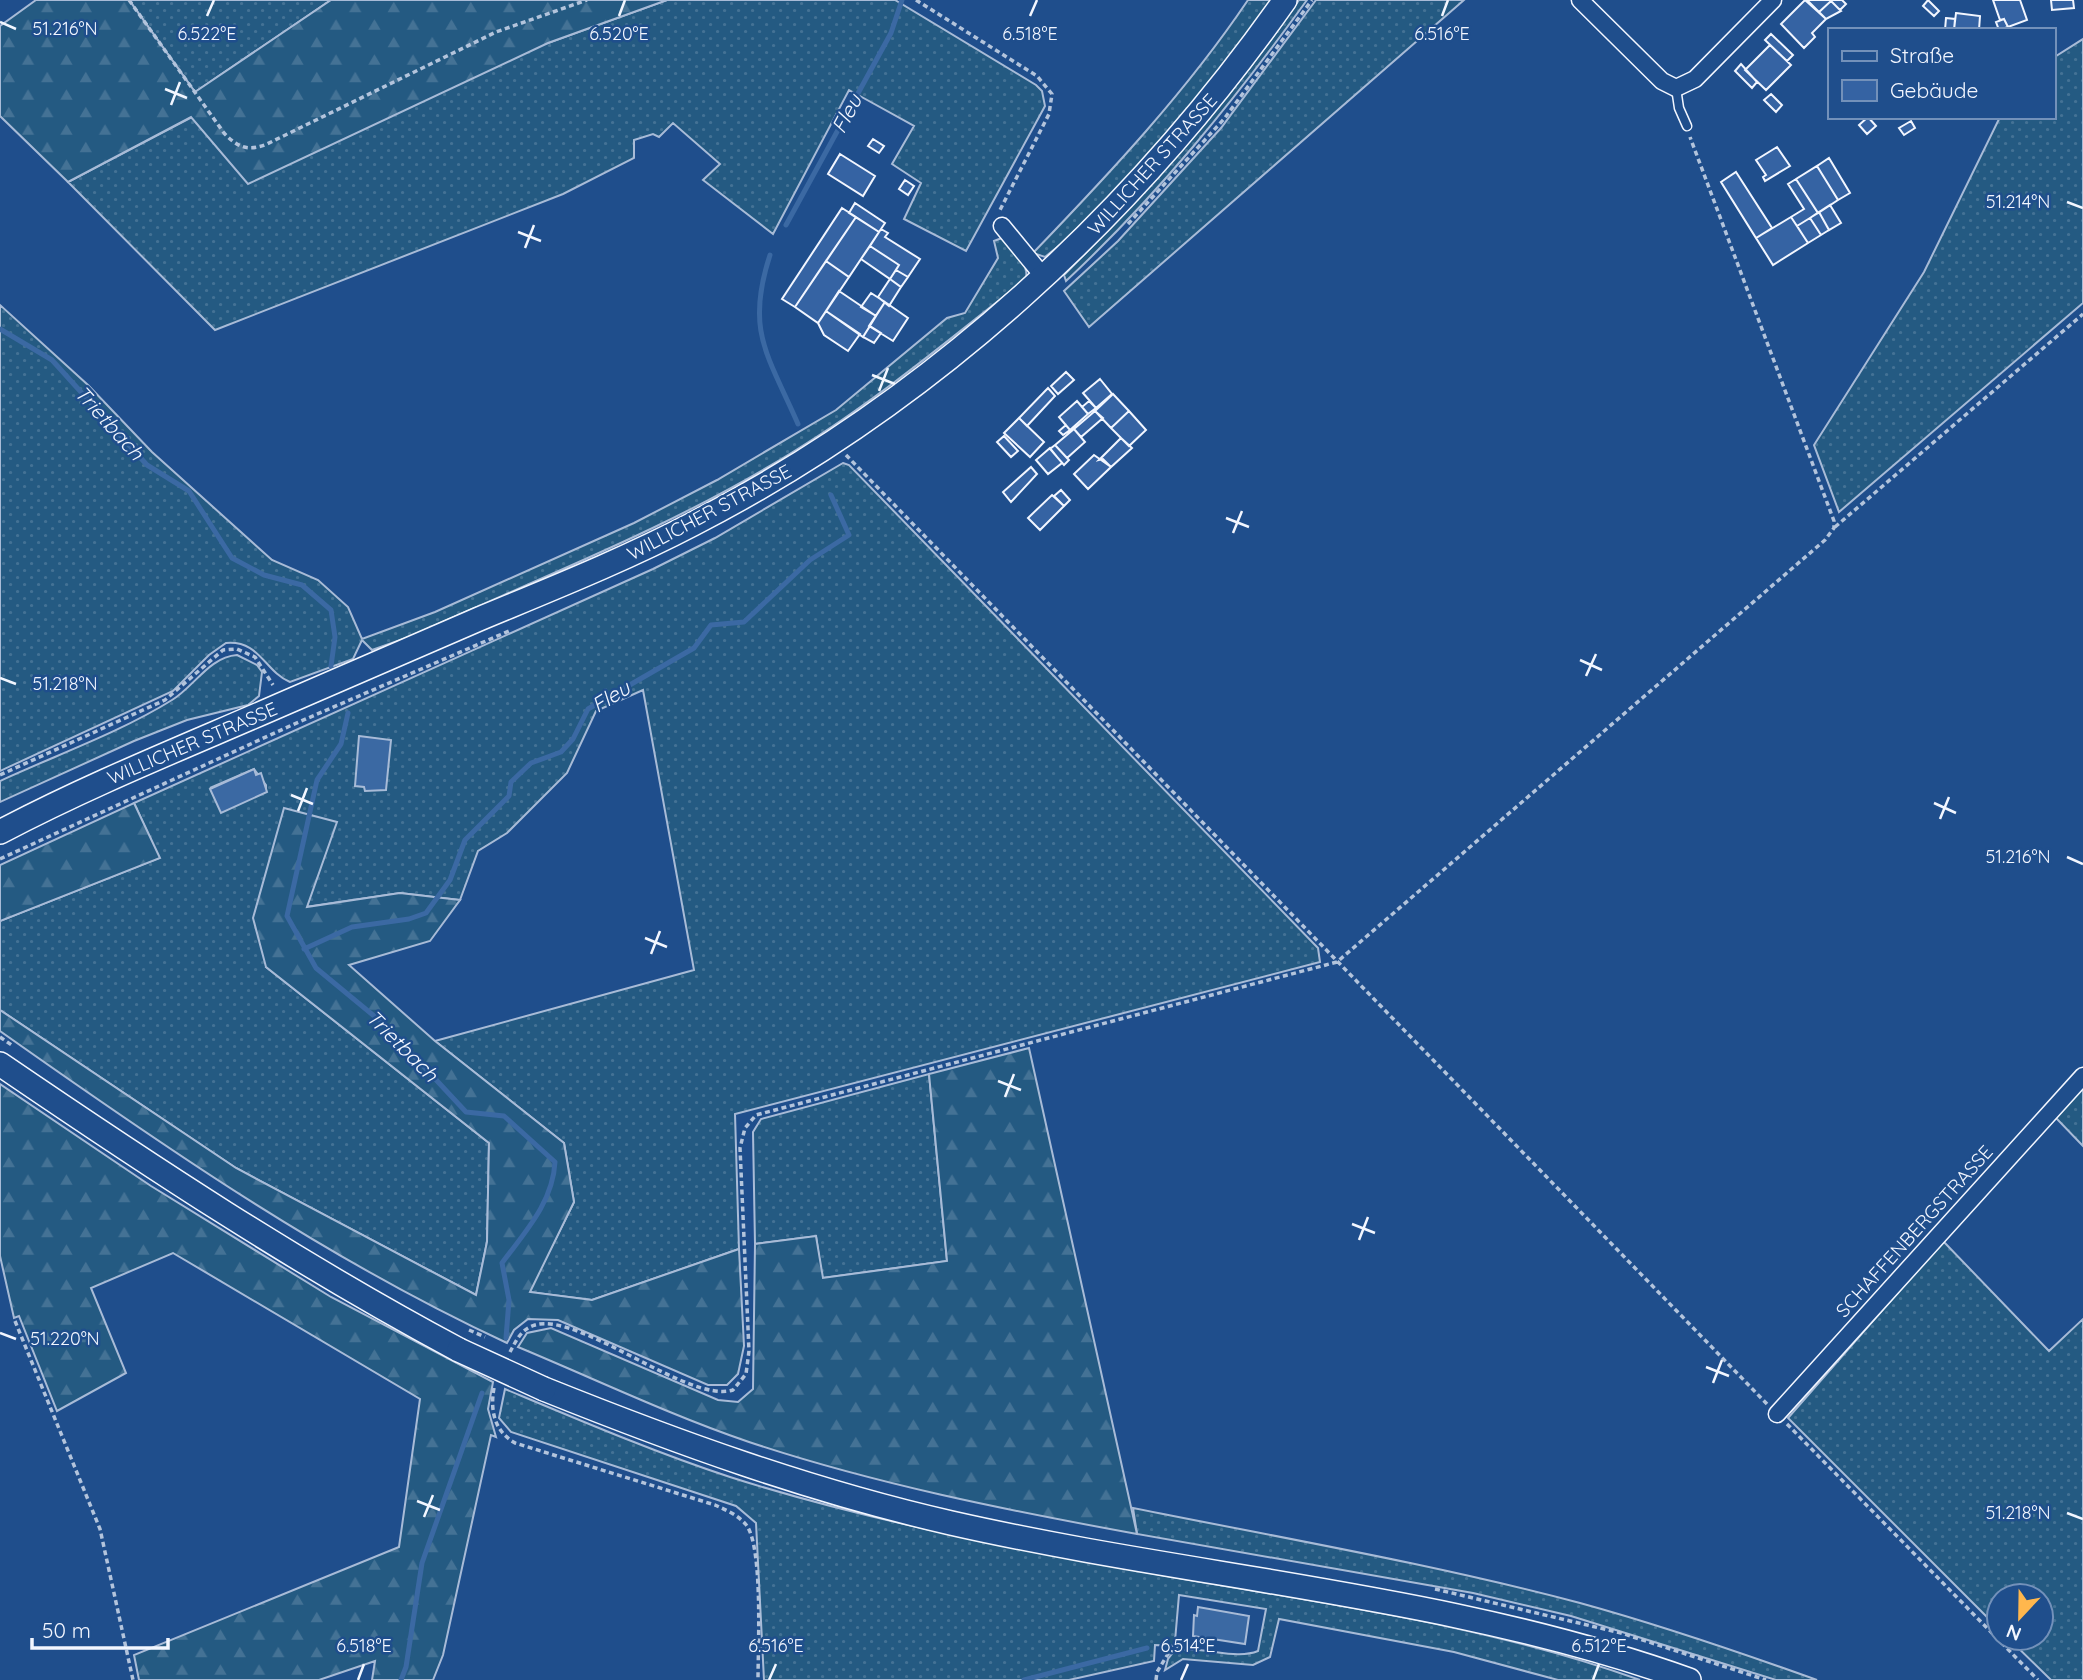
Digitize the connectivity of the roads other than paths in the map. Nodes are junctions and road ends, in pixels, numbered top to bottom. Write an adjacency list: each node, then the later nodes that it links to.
1 (1285, 0): 7 (main road, WILLICHER STRASSE)
2 (1580, 0): 4 (street)
3 (1773, 0): 4 (street)
4 (1676, 88): 5 (lane)
5 (1687, 126)
6 (1002, 226): 7 (street)
7 (1043, 276): 8 (main road, WILLICHER STRASSE)
8 (36, 813): 9 (main road); 10 (main road, WILLICHER STRASSE)
9 (0, 818)
10 (0, 832)
11 (0, 1064): 14 (main road, bridge)
12 (2083, 1076): 13 (street, SCHAFFENBERGSTRASSE)
13 (1777, 1414)
14 (1689, 1680)

